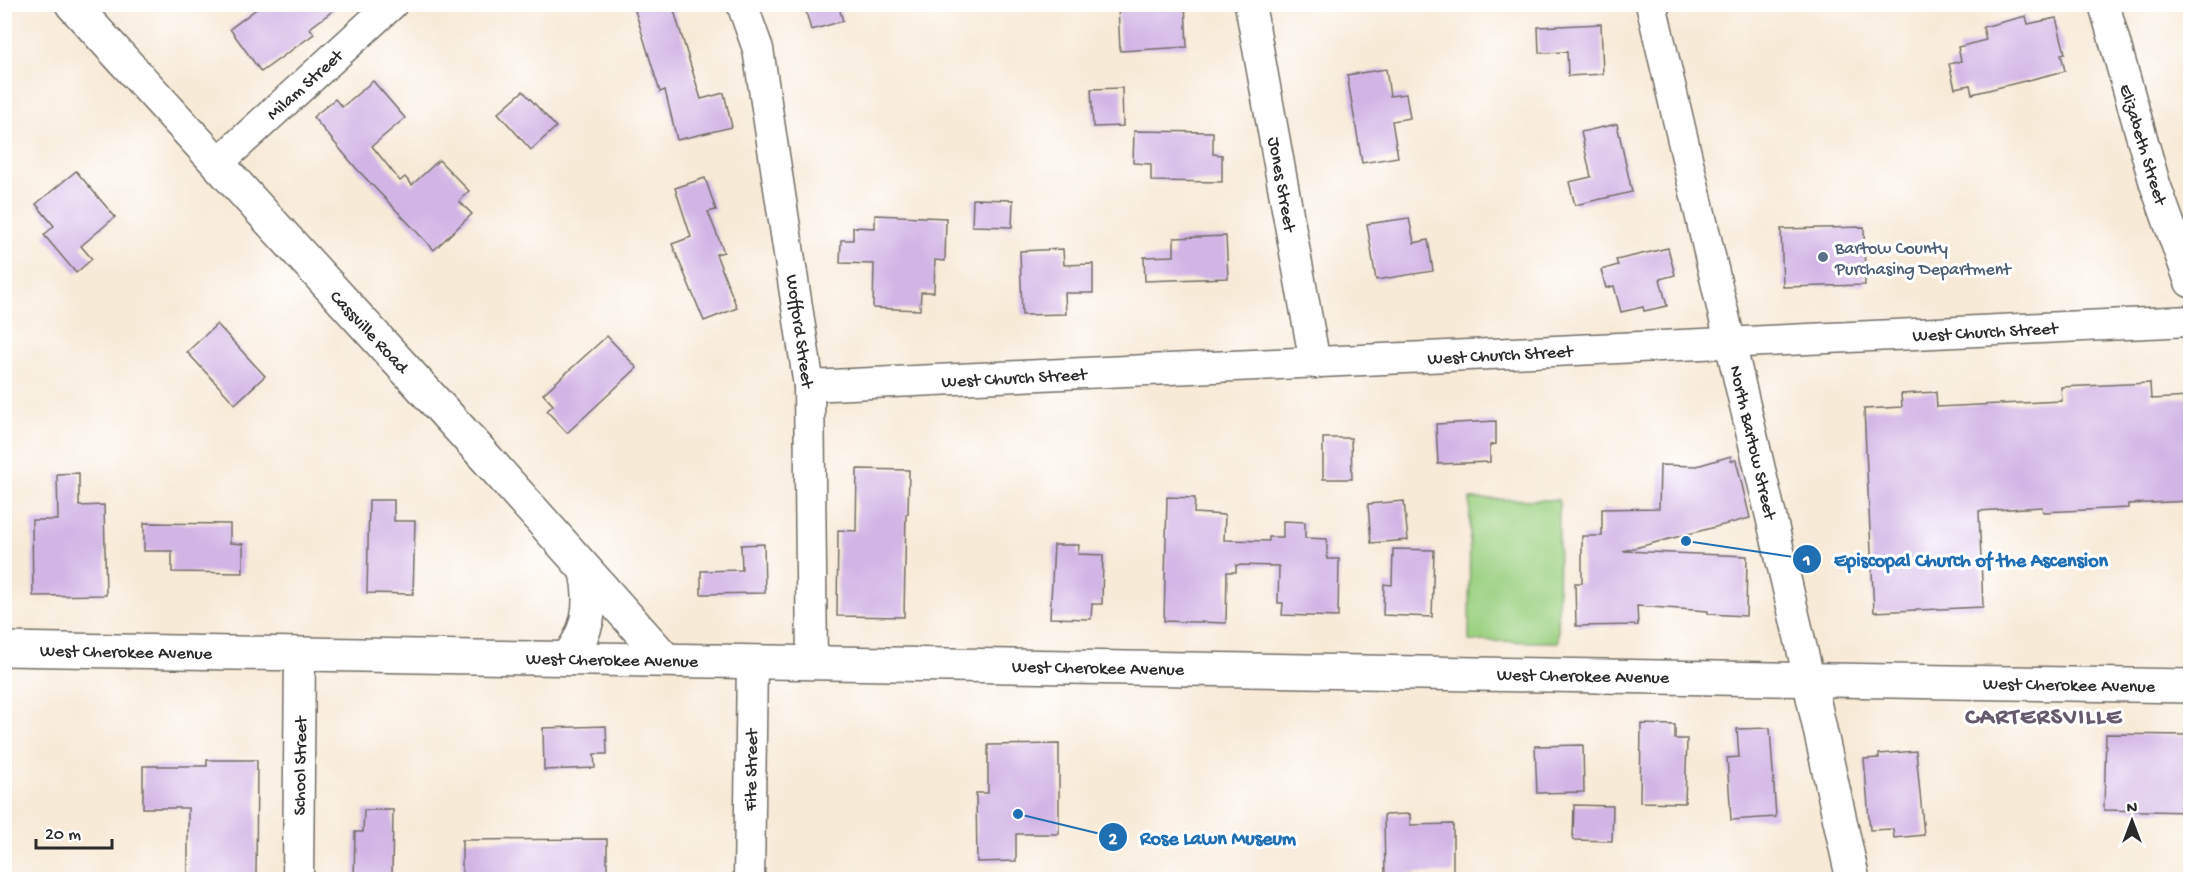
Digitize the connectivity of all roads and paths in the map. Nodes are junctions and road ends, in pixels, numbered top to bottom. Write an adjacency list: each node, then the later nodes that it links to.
1 (72, 4): 7 (main road, Cassville Road)
2 (392, 4): 7 (street, Milam Street)
3 (742, 4): 12 (street, Wofford Street)
4 (1250, 4): 11 (street, Jones Street)
5 (1651, 4): 10 (street, North Bartow Street)
6 (2104, 4): 8 (street, Elizabeth Street)
7 (217, 164): 13 (main road, Cassville Road)
8 (2190, 282)
9 (2190, 321): 10 (street, West Church Street)
10 (1732, 343): 11 (street, West Church Street); 20 (street, North Bartow Street)
11 (1315, 363): 12 (street, West Church Street)
12 (809, 386): 19 (street, Wofford Street)
13 (586, 572): 16 (main road); 17 (main road, Cassville Road)
14 (4, 649): 15 (main road, West Cherokee Avenue)
15 (300, 653): 16 (main road, West Cherokee Avenue); 22 (street, School Street)
16 (567, 658): 17 (main road, West Cherokee Avenue)
17 (665, 660): 18 (main road, West Cherokee Avenue)
18 (752, 661): 19 (main road, West Cherokee Avenue); 23 (street, Fite Street)
19 (812, 662): 20 (main road, West Cherokee Avenue)
20 (1809, 679): 21 (main road, West Cherokee Avenue); 24 (main road, North Bartow Street)
21 (2190, 686)
22 (298, 879)
23 (749, 879)
24 (1853, 879)

